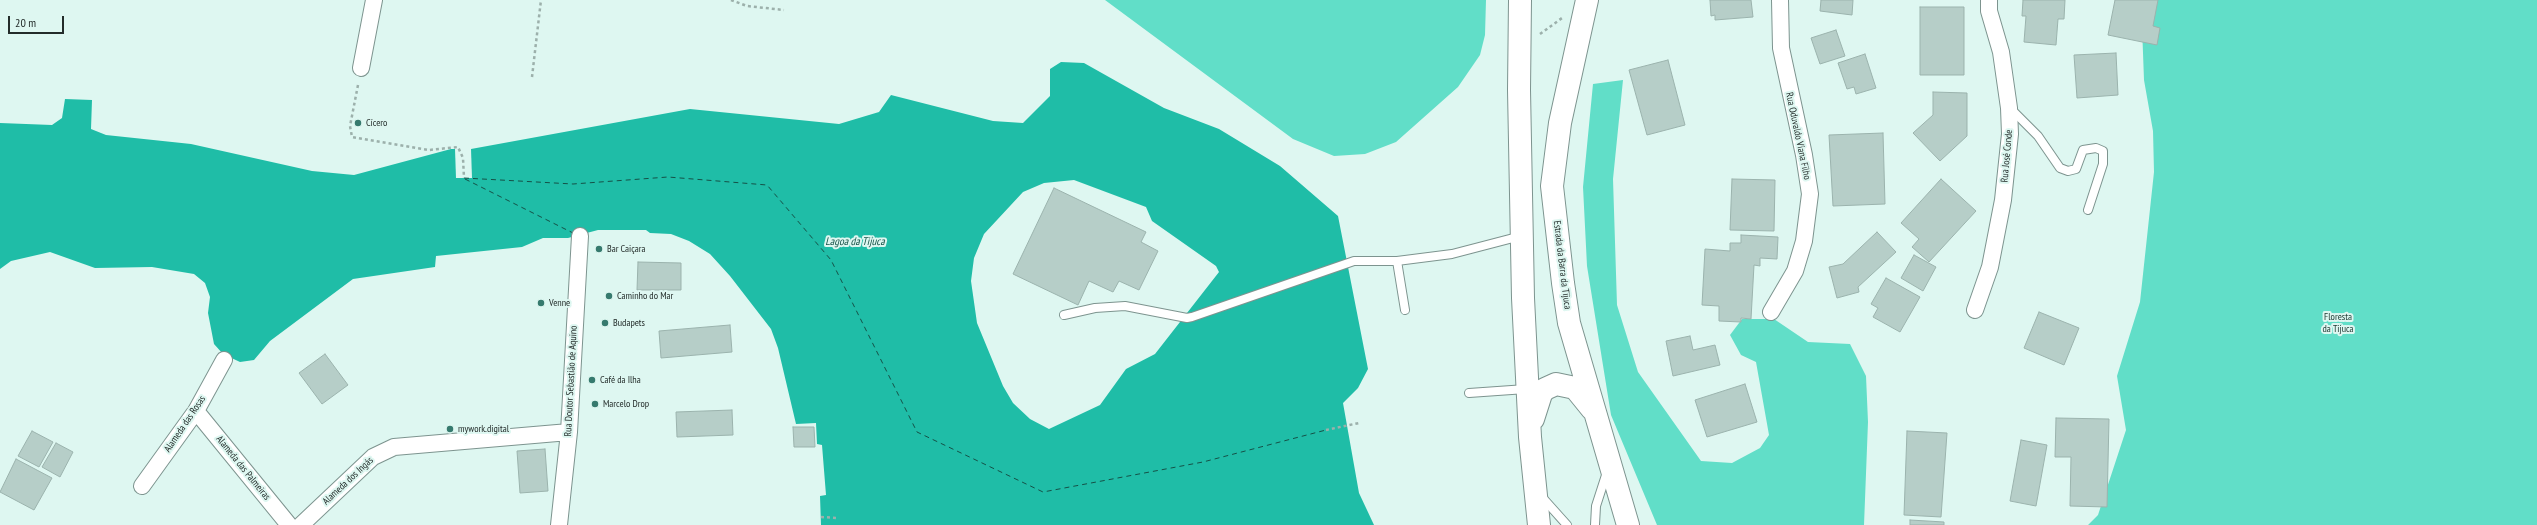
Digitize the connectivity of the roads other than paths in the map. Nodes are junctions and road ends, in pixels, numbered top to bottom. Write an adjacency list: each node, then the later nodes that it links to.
1 (374, 0): 6 (street)
2 (1520, 0): 9 (main road)
3 (1780, 0): 14 (street, Rua Oduvaldo Viana Filho)
4 (1989, 0): 7 (street, Rua José Conde)
5 (1588, 1): 20 (main road, Estrada da Barra da Tijuca)
6 (361, 68)
7 (2009, 108): 8 (lane); 13 (street, Rua José Conde)
8 (2088, 210)
9 (1522, 235): 11 (lane); 17 (main road)
10 (580, 236): 21 (street, Rua Doutor Sebastião de Aquino)
11 (1397, 261): 12 (lane); 15 (lane)
12 (1405, 310)
13 (1975, 310)
14 (1772, 312)
15 (1064, 315)
16 (224, 360): 19 (street, Alameda das Rosas)
17 (1528, 389): 18 (lane); 22 (main road)
18 (1469, 393)
19 (196, 411): 24 (street, Alameda das Rosas); 26 (street, Alameda das Palmeiras)
20 (1597, 417): 22 (main road); 23 (main road, Estrada da Barra da Tijuca)
21 (569, 432): 27 (street, Alameda dos Ingás); 28 (street, Rua Doutor Sebastião de Aquino)
22 (1530, 437): 25 (main road)
23 (1610, 465): 31 (lane); 32 (main road, Estrada da Barra da Tijuca)
24 (142, 486)
25 (1536, 492): 29 (main road); 30 (lane)
26 (289, 525)
27 (301, 525)
28 (559, 525)
29 (1539, 525)
30 (1567, 525)
31 (1595, 525)
32 (1628, 525)

